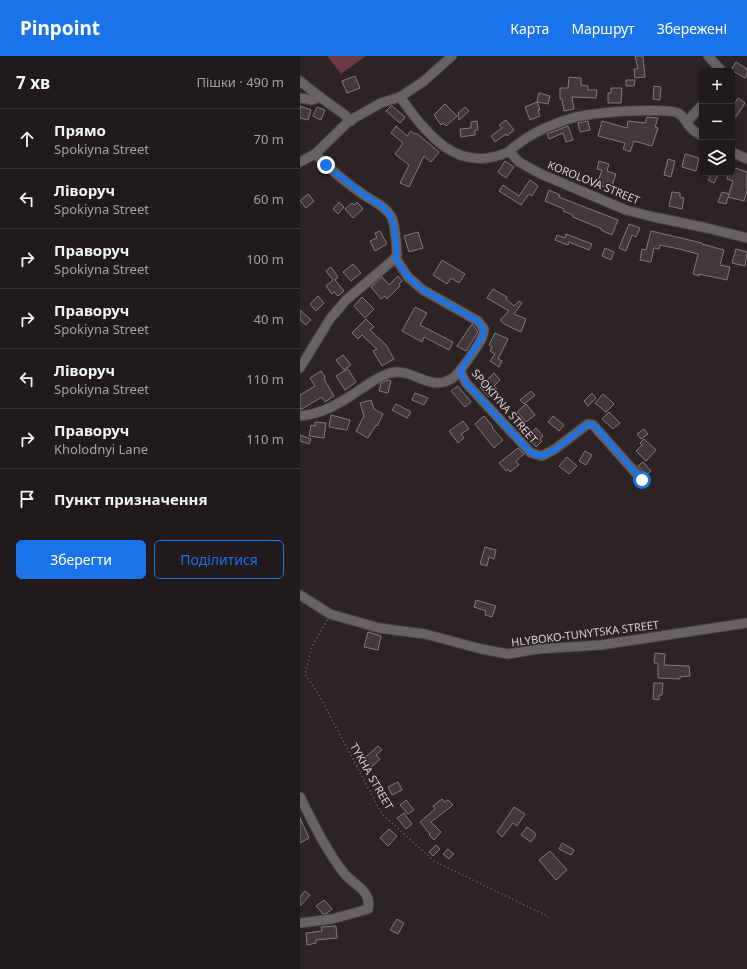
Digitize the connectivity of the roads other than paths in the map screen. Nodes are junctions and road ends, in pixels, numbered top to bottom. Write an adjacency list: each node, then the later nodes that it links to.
1 (452, 56): 5 (street)
2 (708, 56): 3 (street)
3 (720, 68)
4 (300, 81): 7 (street)
5 (400, 97): 9 (street); 12 (street)
6 (300, 98): 7 (street)
7 (320, 98): 9 (street)
8 (699, 108): 10 (street)
9 (351, 121): 14 (street)
10 (687, 122): 11 (street); 12 (street)
11 (699, 134)
12 (509, 151): 17 (street, KOROLOVA STREET)
13 (735, 153): 15 (street)
14 (315, 154): 16 (street); 18 (street)
15 (747, 159)
16 (300, 162)
17 (747, 238)
18 (395, 258): 19 (street); 20 (street, SPOKIYNA STREET)
19 (300, 368)
20 (460, 371): 21 (street, SPOKIYNA STREET); 22 (street, SPOKIYNA STREET)
21 (300, 416)
22 (642, 480)
23 (300, 595): 24 (street, HLYBOKO-TUNYTSKA STREET)
24 (747, 623)
25 (300, 797): 26 (street)
26 (300, 923)

